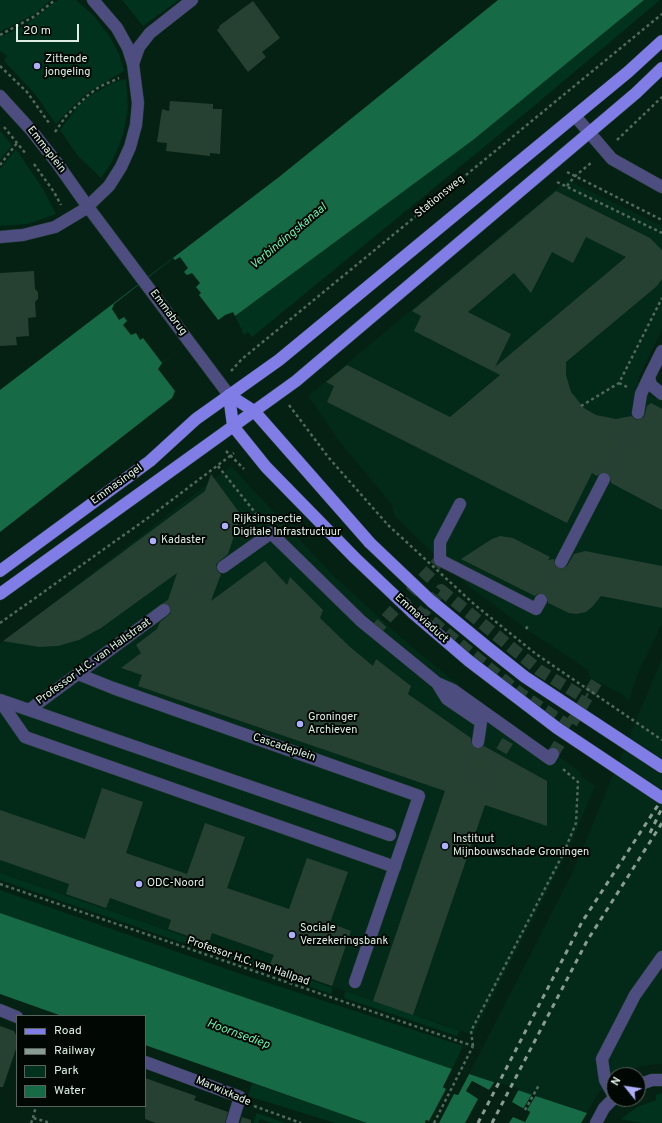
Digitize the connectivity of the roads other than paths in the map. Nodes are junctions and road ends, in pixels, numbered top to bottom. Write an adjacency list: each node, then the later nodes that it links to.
1 (93, 0): 4 (street)
2 (192, 0): 4 (street)
3 (662, 41): 7 (main road)
4 (134, 67): 10 (street)
5 (662, 68): 8 (main road)
6 (0, 96): 10 (street, Emmaplein)
7 (575, 116): 8 (street); 15 (main road)
8 (589, 132): 9 (street); 16 (main road)
9 (662, 187)
10 (88, 207): 11 (street); 15 (street, Emmabrug)
11 (0, 237)
12 (662, 351): 13 (street)
13 (649, 377): 14 (street); 17 (street)
14 (662, 394)
15 (230, 395): 16 (main road, Emmabrug); 18 (main road); 23 (main road, Emmasingel)
16 (254, 411): 18 (main road); 33 (main road, Emmaviaduct, bridge)
17 (638, 413)
18 (233, 426): 24 (main road, Emmasingel); 34 (main road, Emmaviaduct, bridge)
19 (604, 479): 21 (street)
20 (460, 504): 25 (street)
21 (561, 562)
22 (223, 568): 28 (street)
23 (0, 571)
24 (0, 594)
25 (542, 600)
26 (164, 610): 27 (street, Professor H.C. van Hallstraat)
27 (78, 674): 30 (street, Professor H.C. van Hallstraat); 36 (street, Cascadeplein)
28 (437, 683): 31 (street); 32 (street)
29 (0, 700): 30 (street, Professor H.C. van Hallstraat); 36 (street)
30 (29, 710): 35 (street)
31 (478, 742)
32 (552, 756)
33 (662, 767)
34 (662, 798)
35 (390, 835)
36 (395, 867): 38 (street, Cascadeplein)
37 (662, 957): 43 (street)
38 (355, 982)
39 (0, 1010): 40 (street)
40 (16, 1017)
41 (146, 1062): 47 (street, Marwixkade)
42 (662, 1080): 44 (street)
43 (606, 1082)
44 (646, 1082)
45 (607, 1107): 46 (street)
46 (599, 1118)
47 (232, 1123)

